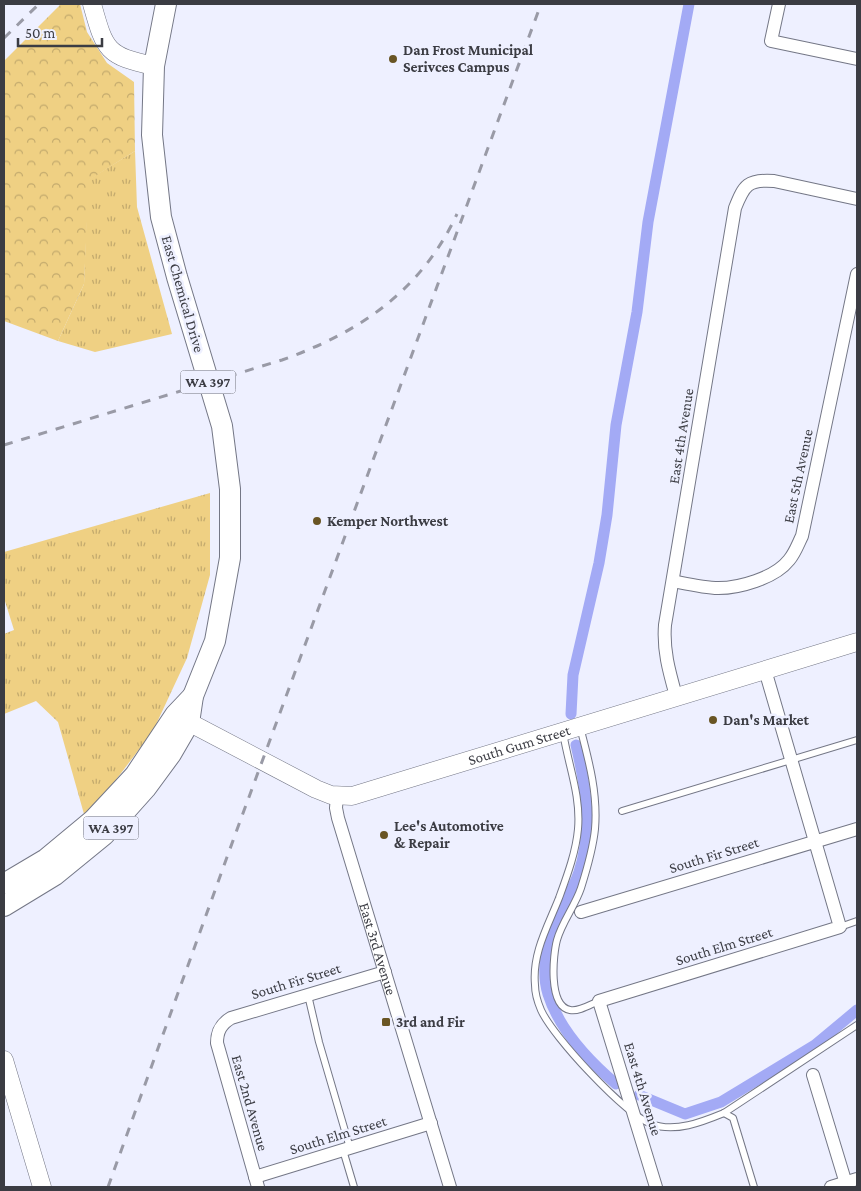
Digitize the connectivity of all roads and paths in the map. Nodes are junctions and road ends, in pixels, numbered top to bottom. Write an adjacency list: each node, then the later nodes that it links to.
1 (92, 4): 5 (main road)
2 (166, 4): 5 (main road, East Chemical Drive / WA 397)
3 (779, 4): 4 (street)
4 (857, 59)
5 (154, 66): 12 (main road, East Chemical Drive / WA 397)
6 (857, 198): 8 (street, East 4th Avenue)
7 (857, 274): 8 (street, East 5th Avenue)
8 (673, 581): 11 (street, East 4th Avenue)
9 (856, 638): 10 (main road, South Gum Street)
10 (765, 670): 11 (main road, South Gum Street); 16 (street)
11 (676, 696): 13 (main road, South Gum Street)
12 (182, 719): 17 (main road, South Gum Street); 21 (main road, WA 397); 22 (main road, WA 397)
13 (580, 726): 14 (main road, South Gum Street); 23 (lane)
14 (562, 731): 17 (main road, South Gum Street); 34 (lane)
15 (857, 740): 16 (lane)
16 (791, 761): 18 (lane); 20 (street)
17 (337, 796): 26 (street, East 3rd Avenue)
18 (622, 811)
19 (857, 829): 20 (street, South Fir Street)
20 (815, 841): 23 (street, South Fir Street); 25 (street)
21 (4, 884)
22 (4, 906)
23 (576, 911): 28 (lane)
24 (857, 920): 25 (lane, South Elm Street)
25 (840, 927): 28 (street, South Elm Street)
26 (385, 972): 27 (street, South Fir Street); 36 (street, East 3rd Avenue)
27 (308, 994): 30 (street, South Fir Street); 37 (lane)
28 (599, 1001): 34 (street, East 4th Avenue)
29 (857, 1025): 35 (lane)
30 (220, 1028): 38 (street, East 2nd Avenue)
31 (4, 1060): 33 (main road)
32 (813, 1075): 39 (street)
33 (10, 1100): 40 (main road)
34 (633, 1112): 35 (lane); 43 (street, East 4th Avenue)
35 (724, 1113): 44 (lane)
36 (431, 1123): 37 (street, South Elm Street); 42 (street, East 3rd Avenue)
37 (347, 1149): 38 (street, South Elm Street); 41 (lane)
38 (256, 1182)
39 (850, 1183): 45 (street)
40 (42, 1187)
41 (354, 1187)
42 (450, 1187)
43 (656, 1187)
44 (754, 1187)
45 (831, 1187)

